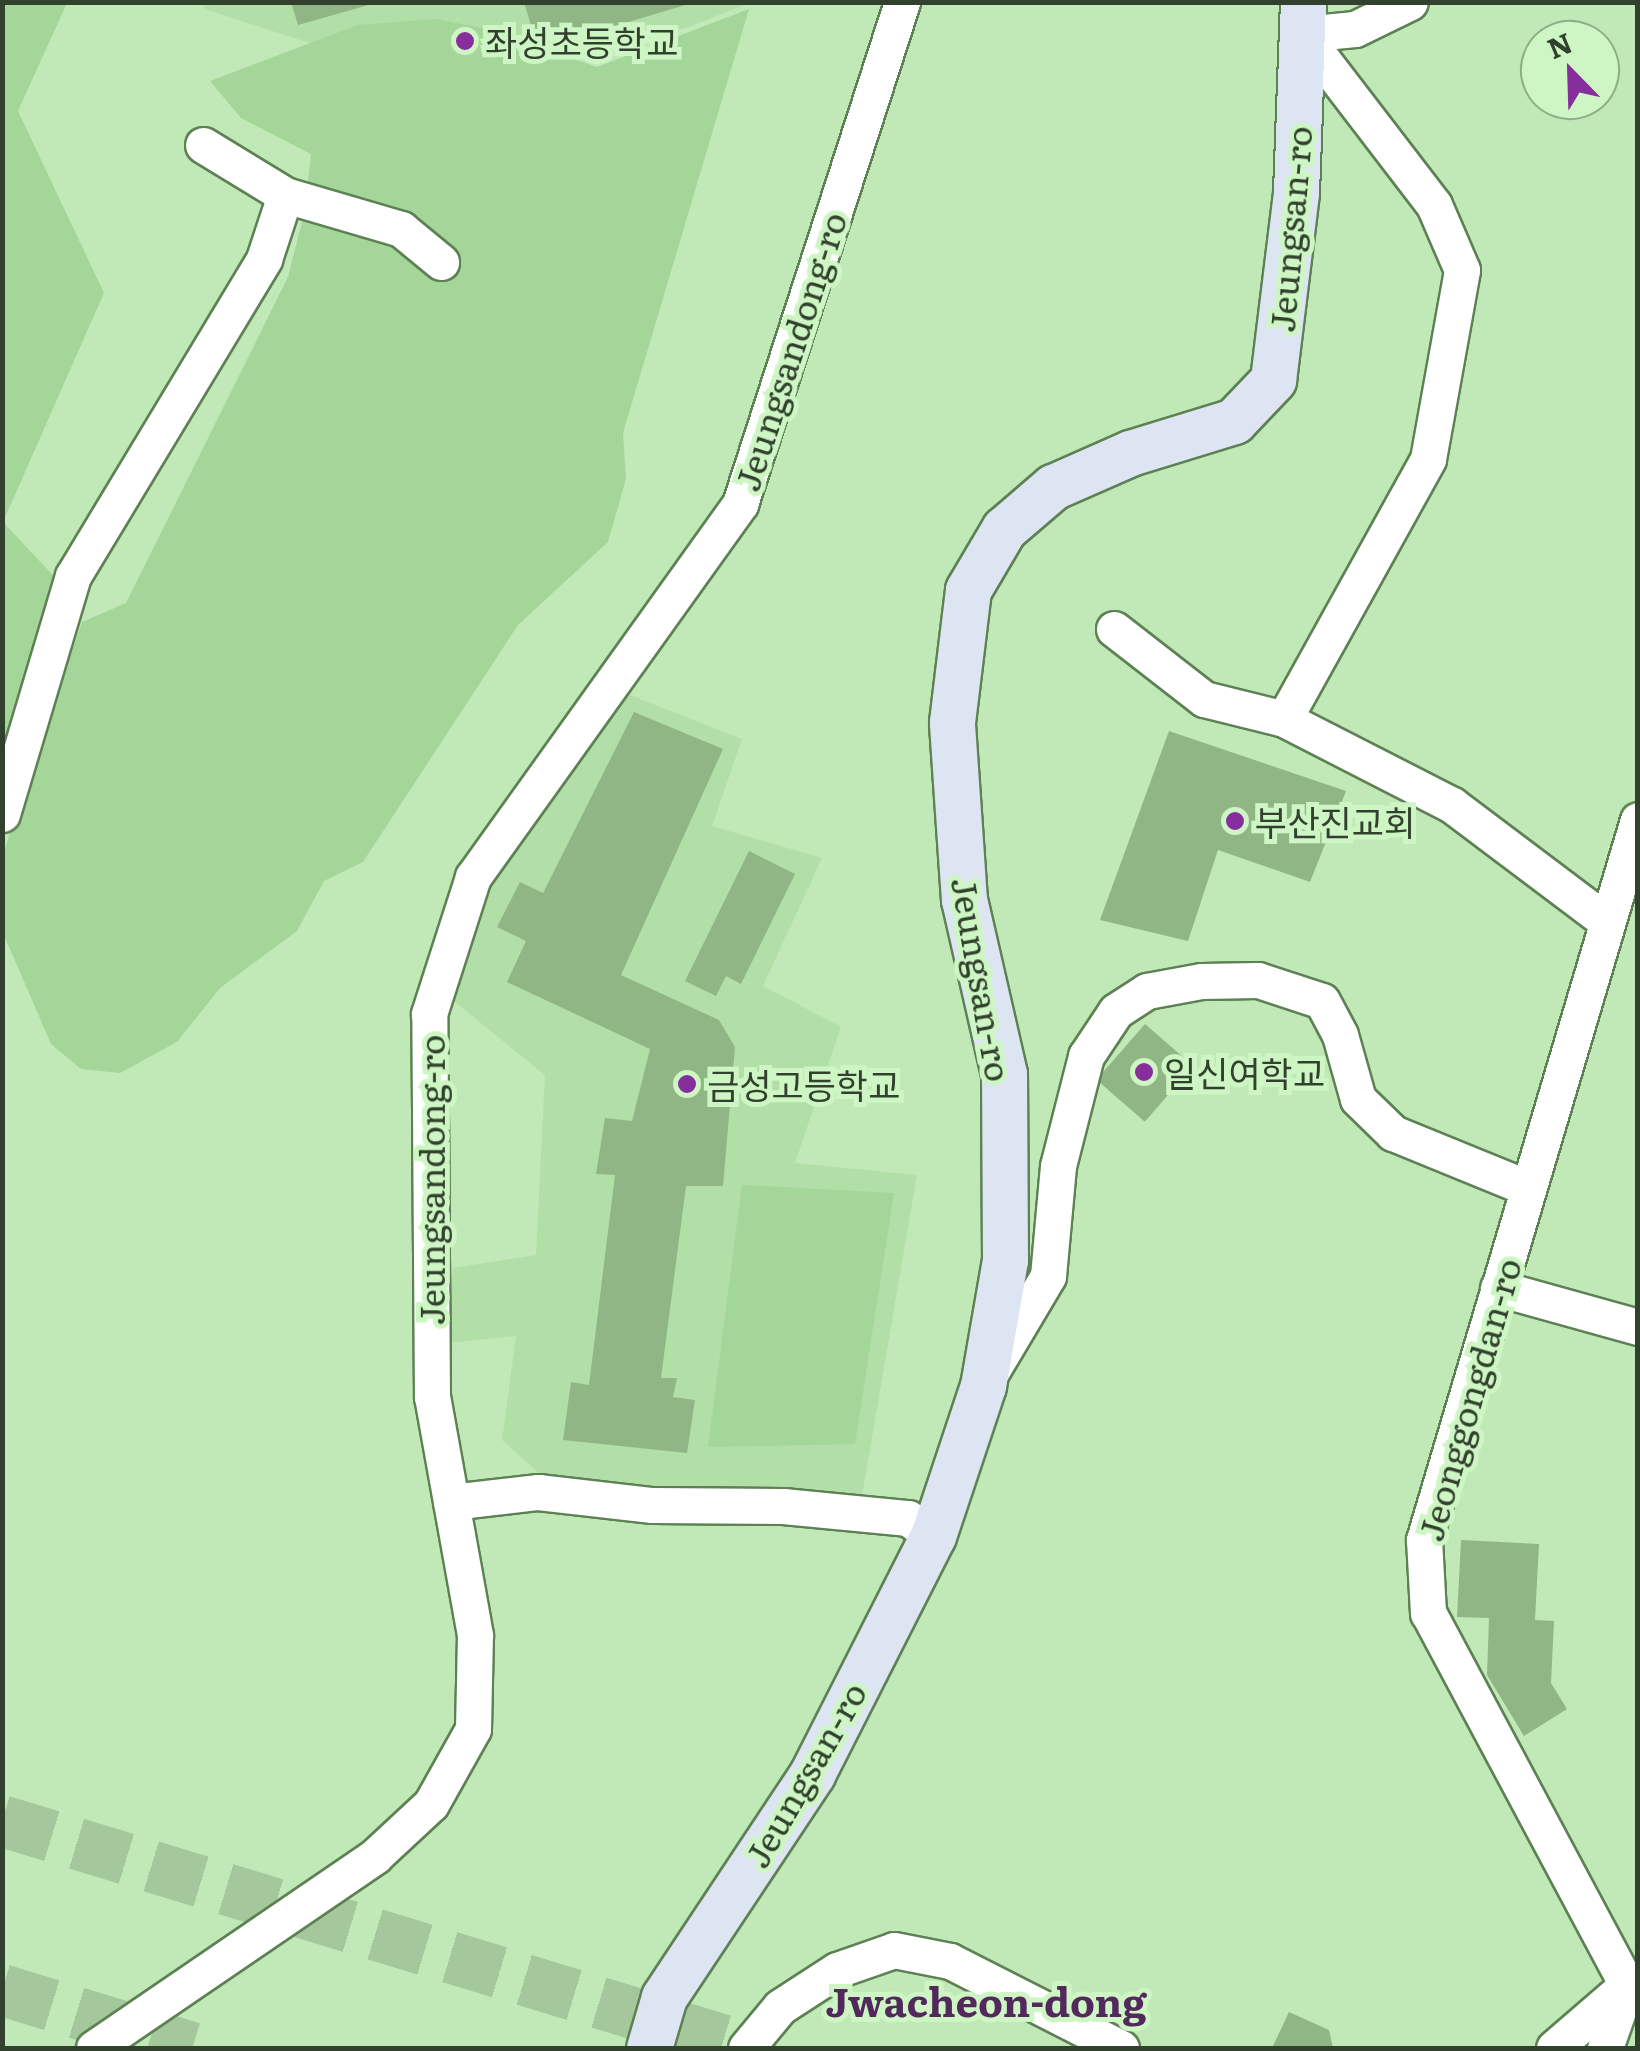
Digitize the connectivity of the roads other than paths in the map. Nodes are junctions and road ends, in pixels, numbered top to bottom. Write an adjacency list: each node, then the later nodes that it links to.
1 (902, 2): 16 (street, Jeungsandong-ro)
2 (1410, 2): 3 (street)
3 (1303, 18): 8 (street); 15 (main road, Jeungsan-ro)
4 (203, 145): 5 (street)
5 (285, 194): 6 (street); 9 (street)
6 (442, 262)
7 (1114, 630): 8 (street)
8 (1284, 718): 11 (street)
9 (2, 814)
10 (1638, 820): 11 (street, Jeonggongdan-ro)
11 (1608, 922): 12 (street, Jeonggongdan-ro)
12 (1528, 1188): 13 (street, Jeonggongdan-ro); 15 (street)
13 (1498, 1288): 14 (street); 18 (street, Jeonggongdan-ro)
14 (1638, 1327)
15 (982, 1386): 17 (main road, Jeungsan-ro)
16 (451, 1502): 17 (street); 19 (street, Jeungsandong-ro)
17 (933, 1536): 20 (main road, Jeungsan-ro)
18 (1632, 1976): 23 (street); 24 (street)
19 (94, 2048)
20 (649, 2048)
21 (746, 2048): 22 (street)
22 (1121, 2048)
23 (1554, 2048)
24 (1605, 2048)

